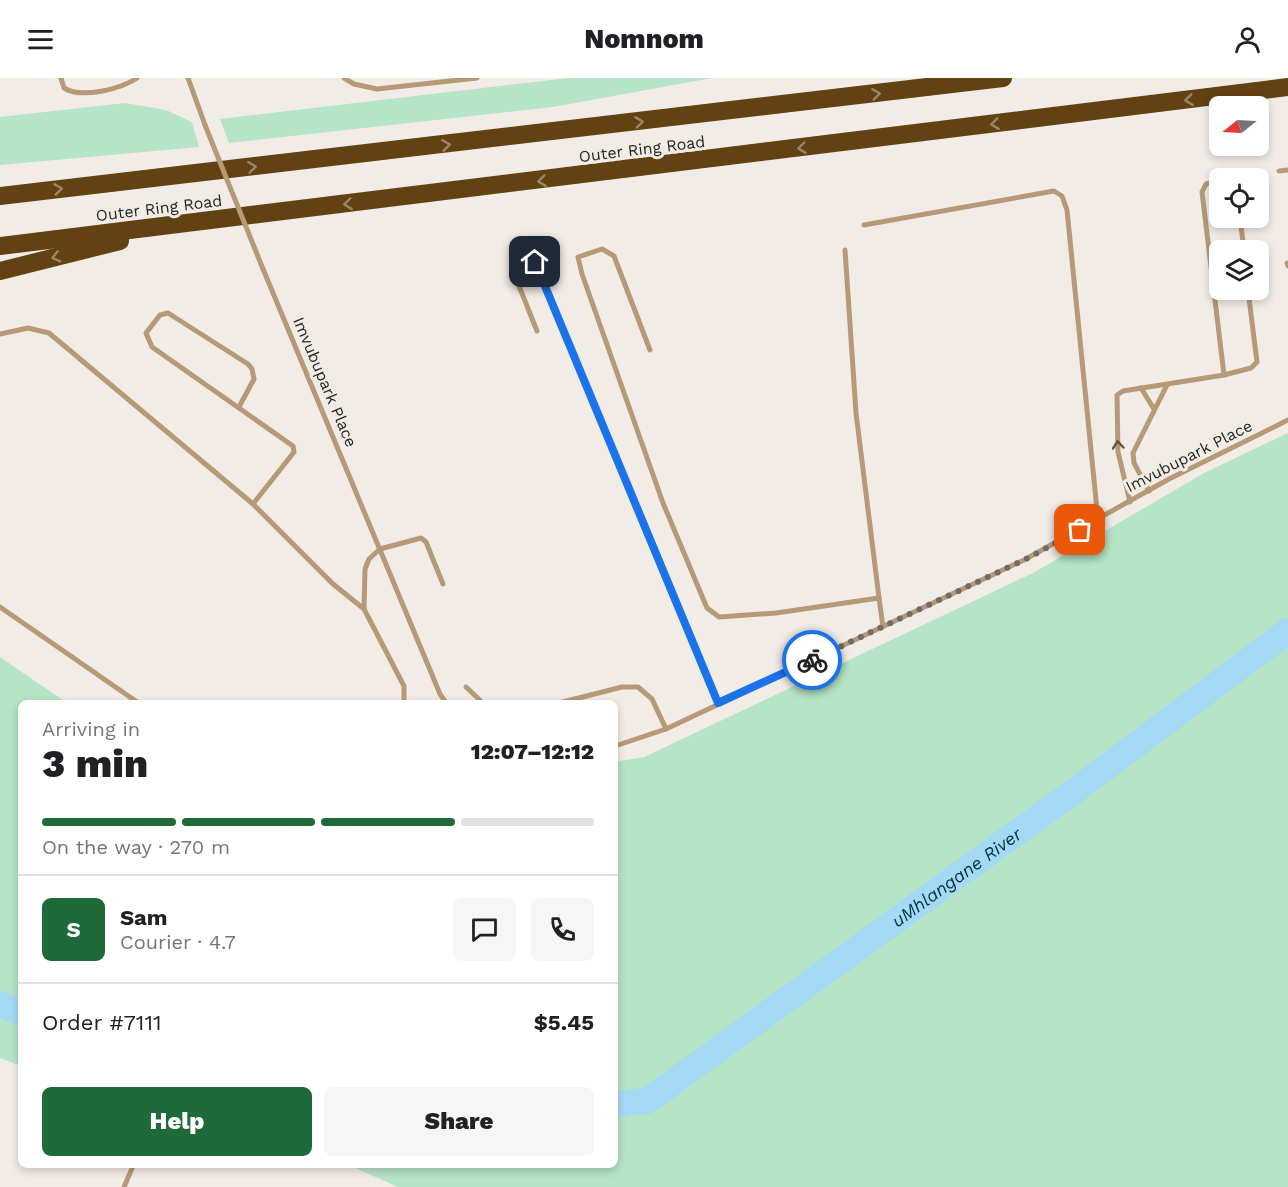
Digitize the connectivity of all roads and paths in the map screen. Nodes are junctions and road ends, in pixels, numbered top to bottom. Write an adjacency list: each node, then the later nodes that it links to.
1 (62, 78): 2 (lane)
2 (137, 78)
3 (188, 78): 33 (lane, Imvubupark Place, bridge)
4 (344, 78): 8 (lane)
5 (398, 78): 8 (lane)
6 (477, 78): 8 (lane)
7 (1003, 78): 13 (highway, Outer Ring Road, one-way to 7)
8 (399, 87)
9 (1288, 87): 14 (highway, Outer Ring Road, one-way to 14)
10 (1288, 170): 11 (lane)
11 (1279, 171)
12 (1209, 183): 23 (lane)
13 (0, 196)
14 (195, 223): 16 (highway, Outer Ring Road); 18 (highway, one-way to 18)
15 (864, 225): 32 (lane)
16 (0, 246)
17 (845, 250): 35 (lane)
18 (0, 271)
19 (1249, 300): 23 (lane)
20 (537, 331): 47 (lane)
21 (0, 334): 31 (lane)
22 (650, 350): 35 (lane)
23 (1224, 375): 24 (lane)
24 (1167, 385): 25 (lane); 27 (lane)
25 (1141, 388): 27 (lane); 30 (lane, one-way to 25)
26 (239, 407): 26 (lane); 31 (lane)
27 (1154, 409): 29 (lane)
28 (1288, 420): 29 (lane, Imvubupark Place)
29 (1149, 491): 30 (lane, Imvubupark Place)
30 (1130, 502): 32 (lane, Imvubupark Place)
31 (253, 504): 37 (lane)
32 (1098, 520): 38 (lane, Imvubupark Place)
33 (380, 549): 34 (lane); 37 (lane); 40 (lane, Imvubupark Place)
34 (443, 584)
35 (879, 598): 38 (lane)
36 (0, 607): 41 (lane)
37 (364, 609): 42 (lane)
38 (883, 627): 47 (lane, Imvubupark Place)
39 (466, 687): 45 (lane)
40 (440, 694): 43 (lane, Imvubupark Place); 44 (lane, Imvubupark Place)
41 (135, 700)
42 (404, 700)
43 (441, 700)
44 (444, 700)
45 (480, 700)
46 (571, 700): 48 (lane)
47 (718, 703): 48 (lane, Imvubupark Place)
48 (666, 729): 49 (lane, Imvubupark Place)
49 (618, 745)
50 (132, 1168): 51 (lane)
51 (124, 1187)

